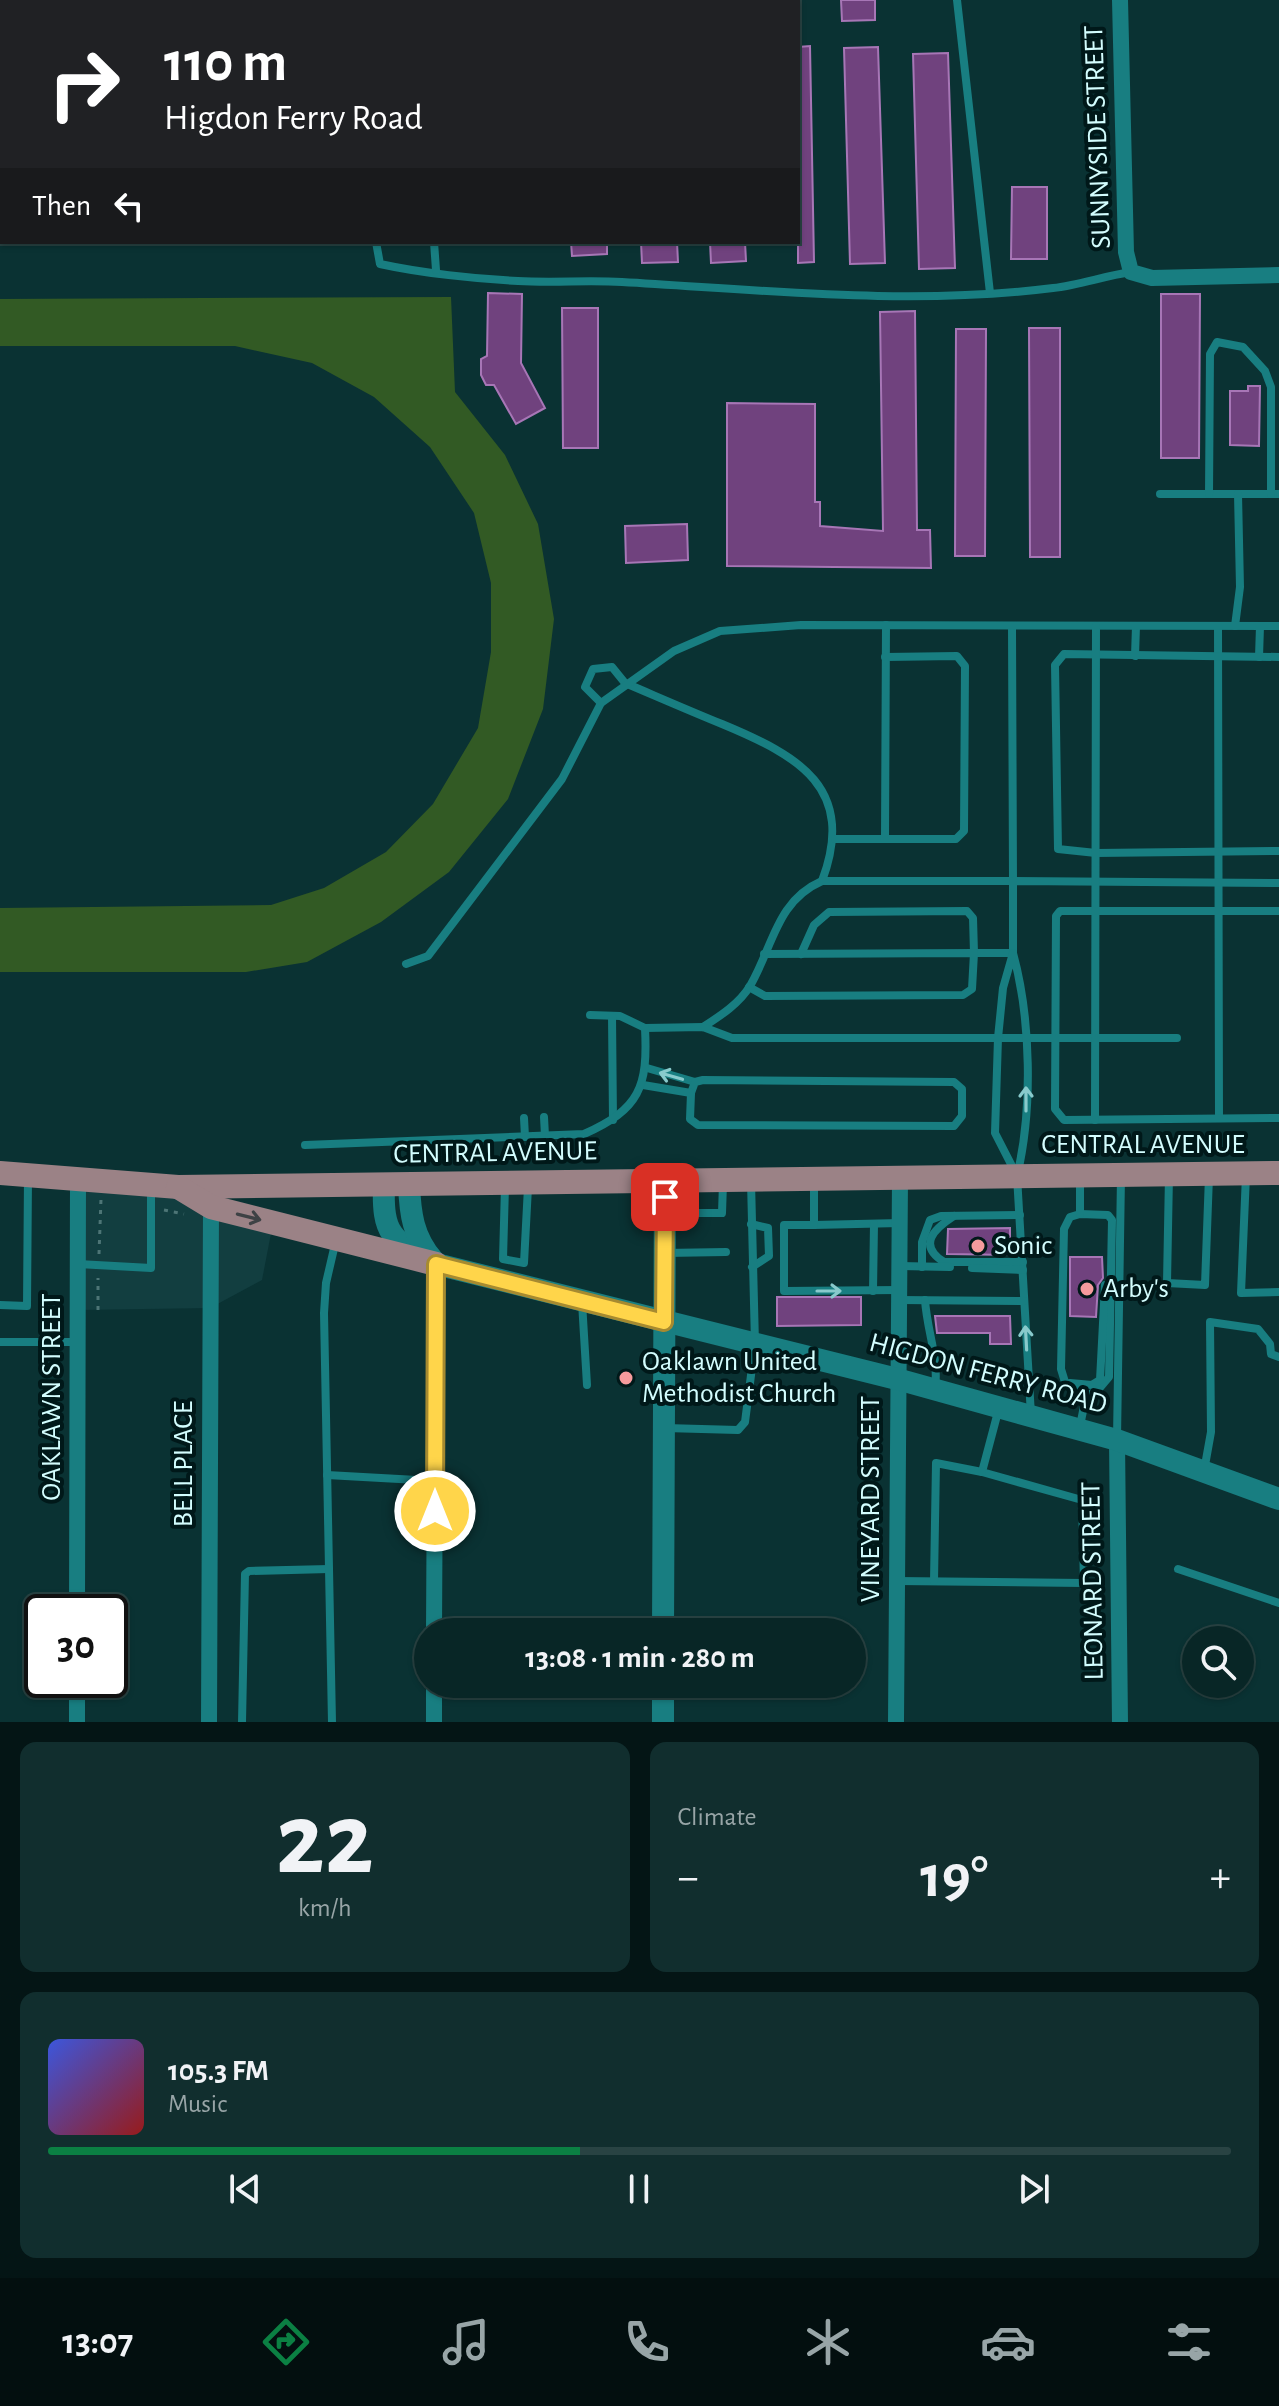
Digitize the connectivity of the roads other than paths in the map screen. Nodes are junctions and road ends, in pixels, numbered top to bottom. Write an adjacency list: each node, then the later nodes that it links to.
1 (957, 0): 8 (lane)
2 (1120, 0): 6 (street, SUNNYSIDE STREET)
3 (376, 244): 5 (lane)
4 (434, 244): 5 (lane)
5 (436, 270): 8 (lane)
6 (1131, 272): 7 (street); 8 (lane)
7 (1279, 275)
8 (990, 293)
9 (1160, 494): 10 (lane)
10 (1209, 494): 11 (lane); 12 (lane)
11 (1238, 494): 12 (lane); 17 (lane)
12 (1275, 494)
13 (886, 625): 20 (lane); 24 (lane); 27 (lane)
14 (1096, 626): 15 (lane); 20 (lane); 21 (lane)
15 (1136, 626): 16 (lane); 22 (lane)
16 (1218, 626): 17 (lane); 23 (lane)
17 (1235, 626): 18 (lane)
18 (1260, 626): 19 (lane); 25 (lane)
19 (1279, 626)
20 (1012, 627): 36 (lane)
21 (1096, 655): 22 (lane); 33 (lane); 33 (lane)
22 (1135, 656): 23 (lane)
23 (1218, 656): 25 (lane); 32 (lane)
24 (885, 657): 29 (lane); 29 (lane)
25 (1259, 657): 26 (lane)
26 (1279, 657)
27 (625, 683): 28 (lane); 28 (lane); 30 (lane)
28 (601, 703): 46 (lane)
29 (885, 838): 30 (lane)
30 (835, 839): 35 (lane)
31 (1279, 851): 32 (lane)
32 (1218, 852): 33 (lane); 37 (lane)
33 (1096, 853): 34 (lane)
34 (1096, 880): 36 (lane); 37 (lane); 39 (lane)
35 (822, 881): 36 (lane); 44 (lane)
36 (1013, 881): 43 (lane)
37 (1218, 881): 38 (lane); 40 (lane)
38 (1279, 883)
39 (1096, 911): 40 (lane); 54 (lane); 55 (lane)
40 (1219, 911): 41 (lane); 63 (lane)
41 (1279, 911)
42 (974, 953): 43 (lane); 45 (lane); 45 (lane); 47 (lane)
43 (1013, 953): 52 (lane); 53 (lane)
44 (764, 954): 45 (lane); 47 (lane)
45 (801, 954)
46 (406, 964)
47 (749, 987): 50 (lane)
48 (590, 1015): 49 (lane)
49 (612, 1016): 51 (lane); 66 (lane)
50 (703, 1027): 51 (lane); 52 (lane)
51 (645, 1028): 57 (lane)
52 (998, 1038): 53 (lane); 77 (lane)
53 (1026, 1038): 54 (lane); 77 (lane, one-way to 53)
54 (1055, 1038): 55 (lane); 65 (lane)
55 (1096, 1038): 56 (lane); 65 (lane)
56 (1177, 1038)
57 (647, 1068): 58 (lane, one-way to 57); 59 (lane)
58 (695, 1082): 60 (lane); 60 (lane)
59 (643, 1085): 60 (lane); 66 (lane)
60 (691, 1093)
61 (544, 1117): 67 (lane)
62 (524, 1118): 68 (lane)
63 (1219, 1118): 64 (lane); 65 (lane)
64 (1279, 1118)
65 (1095, 1120)
66 (613, 1121): 67 (lane)
67 (545, 1136): 68 (lane)
68 (525, 1137): 69 (lane)
69 (305, 1145)
70 (0, 1173): 76 (main road, CENTRAL AVENUE)
71 (1279, 1173): 73 (main road, CENTRAL AVENUE)
72 (1209, 1174): 73 (main road, CENTRAL AVENUE); 75 (main road, CENTRAL AVENUE); 75 (lane)
73 (1246, 1174): 112 (lane)
74 (1121, 1175): 75 (main road, CENTRAL AVENUE); 78 (main road, CENTRAL AVENUE); 132 (lane)
75 (1169, 1175)
76 (28, 1176): 85 (main road, CENTRAL AVENUE); 117 (lane)
77 (1017, 1176): 78 (main road, CENTRAL AVENUE); 81 (main road, CENTRAL AVENUE); 95 (lane)
78 (1080, 1176): 94 (lane)
79 (751, 1179): 80 (main road, CENTRAL AVENUE); 83 (main road, CENTRAL AVENUE); 99 (lane)
80 (814, 1179): 81 (main road, CENTRAL AVENUE); 101 (lane)
81 (900, 1179): 98 (street, VINEYARD STREET)
82 (692, 1180): 83 (main road, CENTRAL AVENUE); 84 (main road, CENTRAL AVENUE); 93 (lane)
83 (723, 1180): 93 (lane)
84 (665, 1181): 86 (main road, CENTRAL AVENUE); 92 (main road)
85 (78, 1182): 90 (main road, CENTRAL AVENUE); 105 (street, OAKLAWN STREET)
86 (516, 1183): 86 (lane); 88 (main road, CENTRAL AVENUE)
87 (384, 1184): 88 (main road, CENTRAL AVENUE); 89 (main road, CENTRAL AVENUE); 106 (main road, HIGDON FERRY ROAD)
88 (409, 1184): 106 (main road)
89 (178, 1187): 90 (main road, CENTRAL AVENUE); 91 (main road)
90 (151, 1197): 105 (lane)
91 (211, 1212): 102 (main road, one-way to 102); 150 (street, BELL PLACE)
92 (665, 1213): 93 (lane); 104 (main road)
93 (692, 1213)
94 (1080, 1214): 96 (lane); 124 (lane)
95 (1020, 1215): 97 (lane); 108 (lane)
96 (1101, 1215): 124 (lane); 127 (lane)
97 (954, 1216): 108 (lane); 110 (lane)
98 (900, 1223): 100 (lane); 107 (street, VINEYARD STREET)
99 (751, 1224): 109 (lane); 109 (lane)
100 (874, 1224): 101 (lane); 111 (lane)
101 (814, 1225): 111 (lane, one-way to 111)
102 (336, 1239): 106 (main road); 135 (lane)
103 (726, 1252): 104 (lane)
104 (665, 1253): 118 (main road)
105 (78, 1264): 120 (street, OAKLAWN STREET)
106 (436, 1264): 115 (main road, HIGDON FERRY ROAD); 136 (street)
107 (899, 1266): 110 (lane); 113 (street, VINEYARD STREET)
108 (1023, 1266): 110 (lane); 116 (lane)
109 (752, 1267): 121 (lane)
110 (922, 1267)
111 (873, 1291): 113 (lane)
112 (1279, 1292)
113 (898, 1295): 114 (lane); 123 (street, VINEYARD STREET)
114 (925, 1300): 116 (lane); 126 (lane)
115 (582, 1301): 118 (main road, HIGDON FERRY ROAD); 125 (lane)
116 (1024, 1301): 129 (lane, one-way to 116)
117 (0, 1305)
118 (664, 1322): 121 (main road, HIGDON FERRY ROAD); 130 (main road)
119 (0, 1342): 120 (lane)
120 (78, 1342): 142 (street, OAKLAWN STREET)
121 (755, 1344): 123 (main road, HIGDON FERRY ROAD); 130 (lane)
122 (1279, 1357): 133 (lane)
123 (897, 1379): 126 (main road, HIGDON FERRY ROAD); 140 (street, VINEYARD STREET)
124 (1065, 1382): 127 (lane)
125 (587, 1385)
126 (935, 1390): 128 (main road, HIGDON FERRY ROAD)
127 (1086, 1396): 131 (lane)
128 (1000, 1408): 129 (main road, HIGDON FERRY ROAD); 134 (lane)
129 (1032, 1416): 131 (main road, HIGDON FERRY ROAD)
130 (664, 1428): 145 (main road)
131 (1079, 1429): 132 (main road, HIGDON FERRY ROAD)
132 (1117, 1440): 133 (main road, HIGDON FERRY ROAD); 156 (street, LEONARD STREET)
133 (1204, 1471): 137 (main road, HIGDON FERRY ROAD)
134 (982, 1472): 141 (lane); 141 (lane)
135 (327, 1475): 136 (lane); 138 (lane)
136 (435, 1481): 144 (street)
137 (1279, 1499)
138 (329, 1569): 151 (lane); 152 (lane)
139 (1178, 1569): 143 (lane)
140 (896, 1581): 141 (lane); 155 (street, VINEYARD STREET)
141 (934, 1581)
142 (77, 1594)
143 (1279, 1603)
144 (434, 1618)
145 (663, 1618)
146 (77, 1698): 149 (street)
147 (434, 1698): 153 (street)
148 (663, 1698): 154 (main road)
149 (77, 1722)
150 (209, 1722)
151 (242, 1722)
152 (332, 1722)
153 (434, 1722)
154 (663, 1722)
155 (896, 1722)
156 (1120, 1722)

